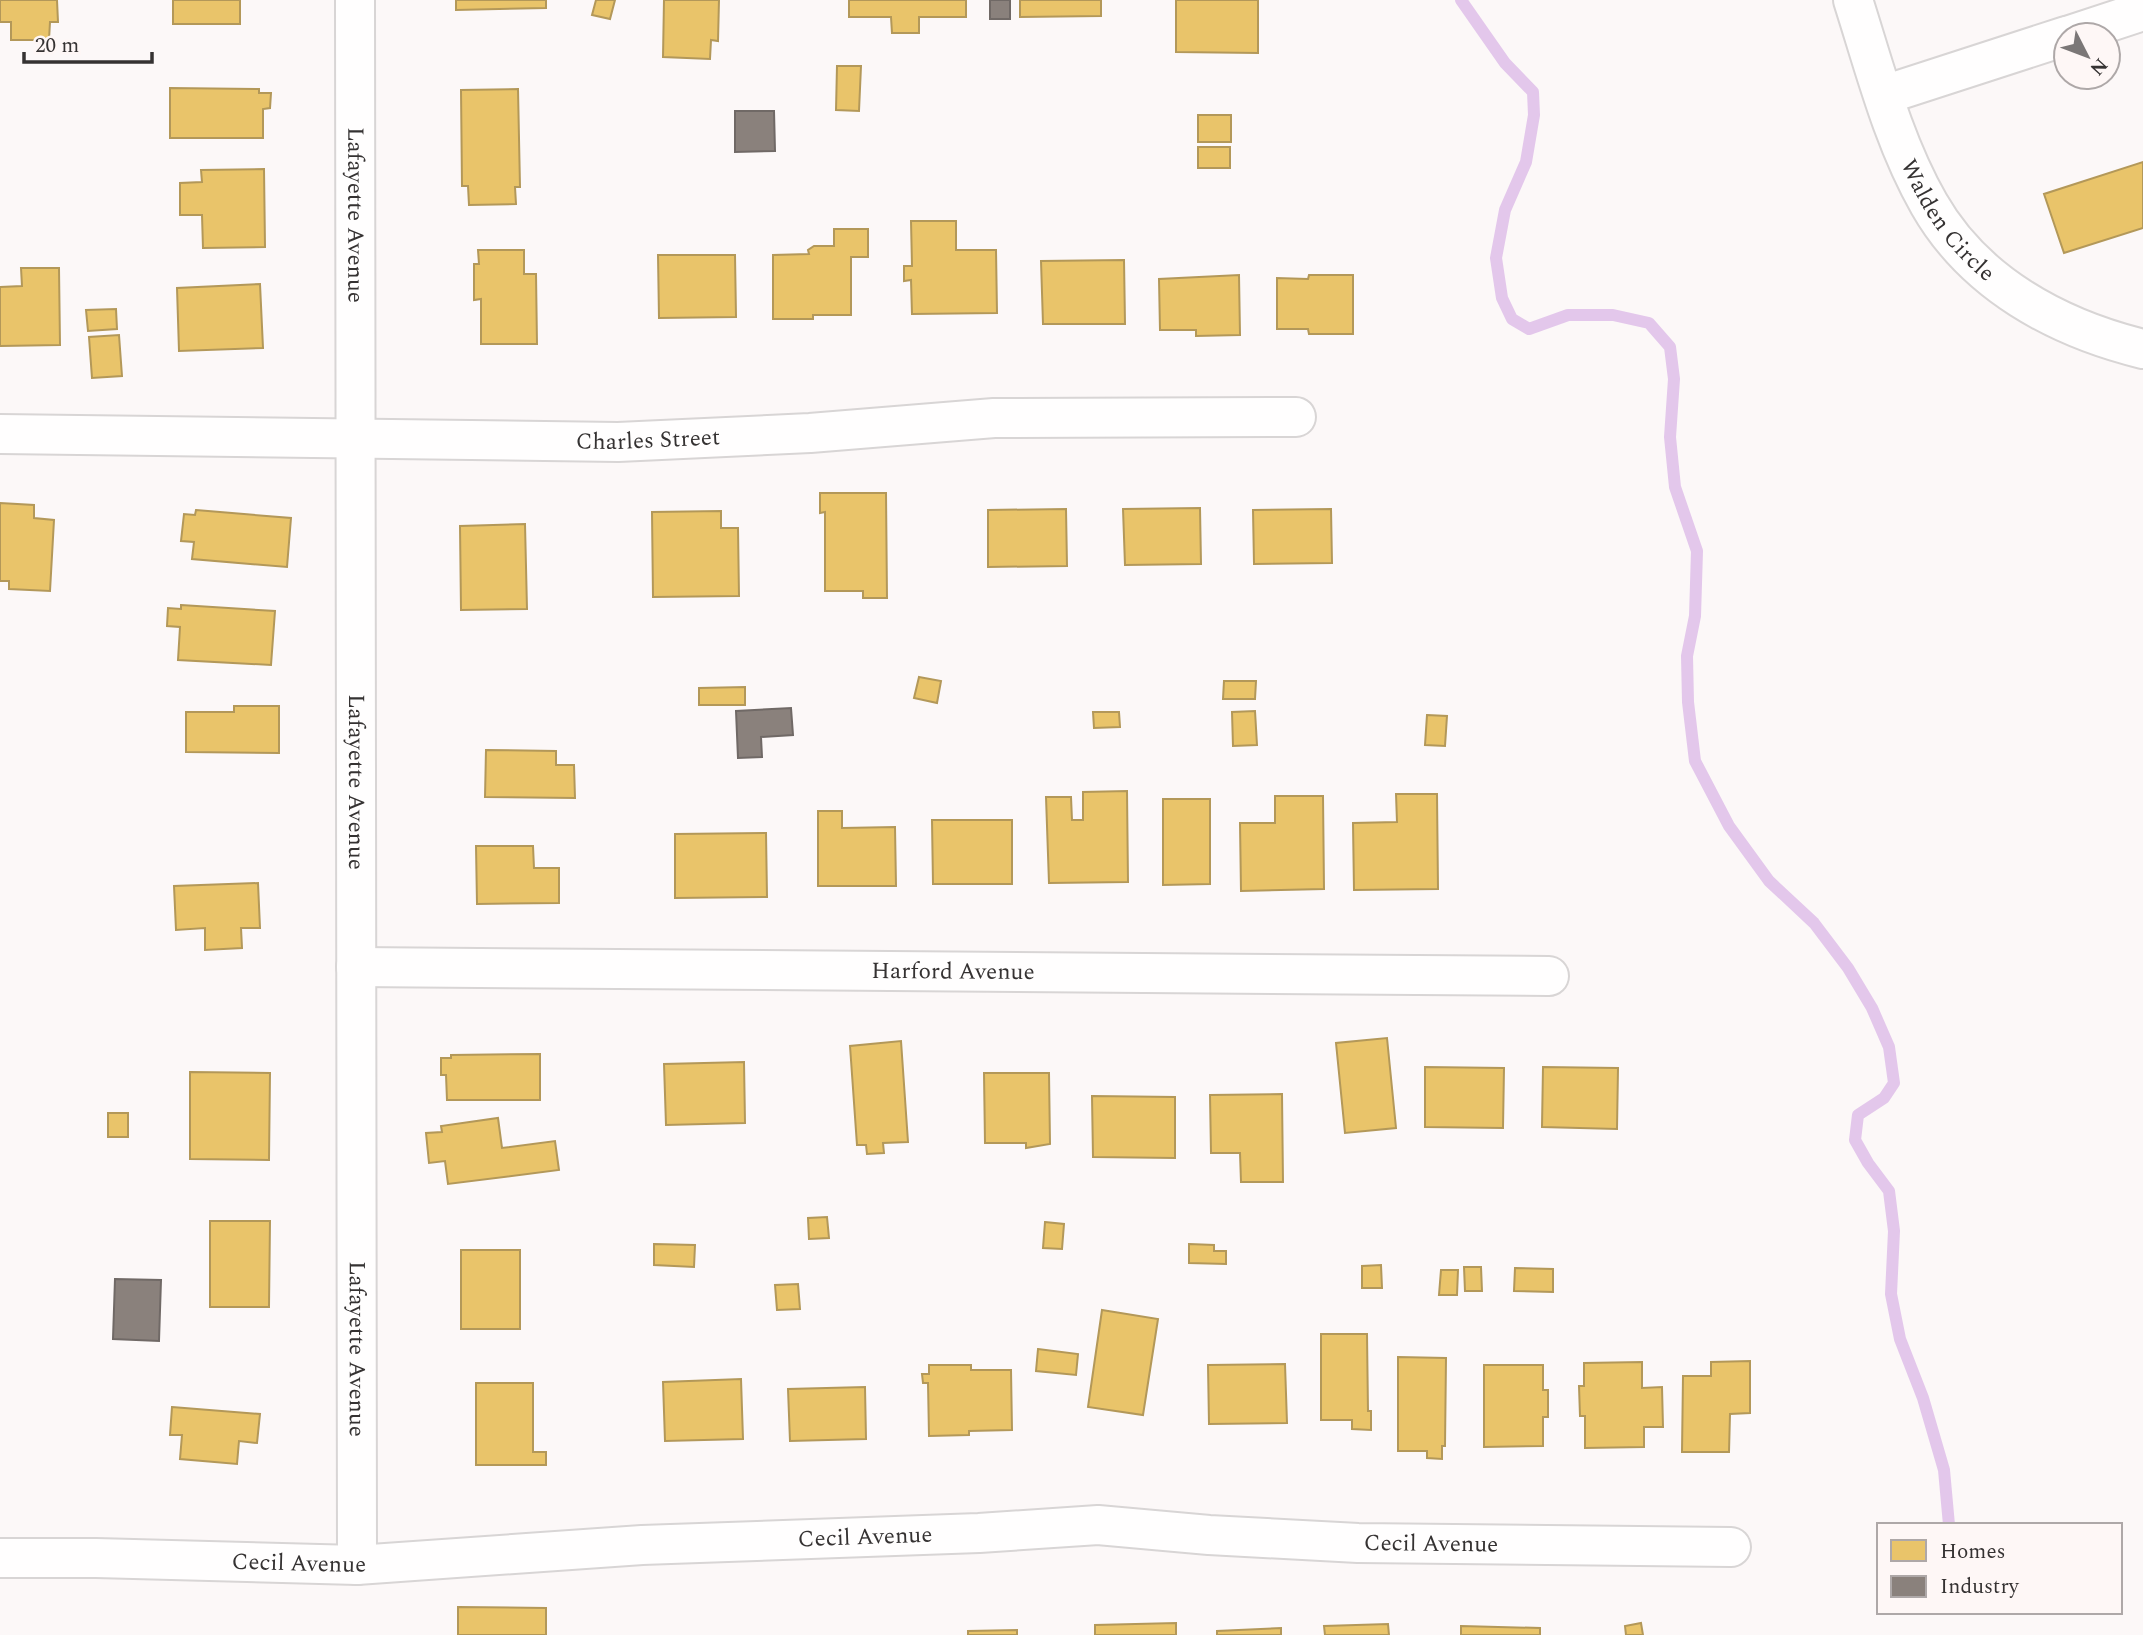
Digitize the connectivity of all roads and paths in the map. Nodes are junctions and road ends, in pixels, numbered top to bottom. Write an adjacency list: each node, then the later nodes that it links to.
1 (355, 0): 10 (street, Lafayette Avenue)
2 (1853, 0): 6 (street, Walden Circle)
3 (2143, 11): 4 (street)
4 (2113, 21)
5 (2052, 41): 6 (street)
6 (1884, 95): 7 (street, Walden Circle)
7 (2143, 349)
8 (1296, 417): 10 (street, Charles Street)
9 (0, 434): 10 (street, Charles Street)
10 (356, 439): 11 (street, Lafayette Avenue)
11 (356, 967): 12 (street, Harford Avenue); 15 (street, Lafayette Avenue)
12 (1549, 976)
13 (1731, 1547): 15 (street, Cecil Avenue)
14 (0, 1558): 15 (street, Cecil Avenue)
15 (357, 1565)

